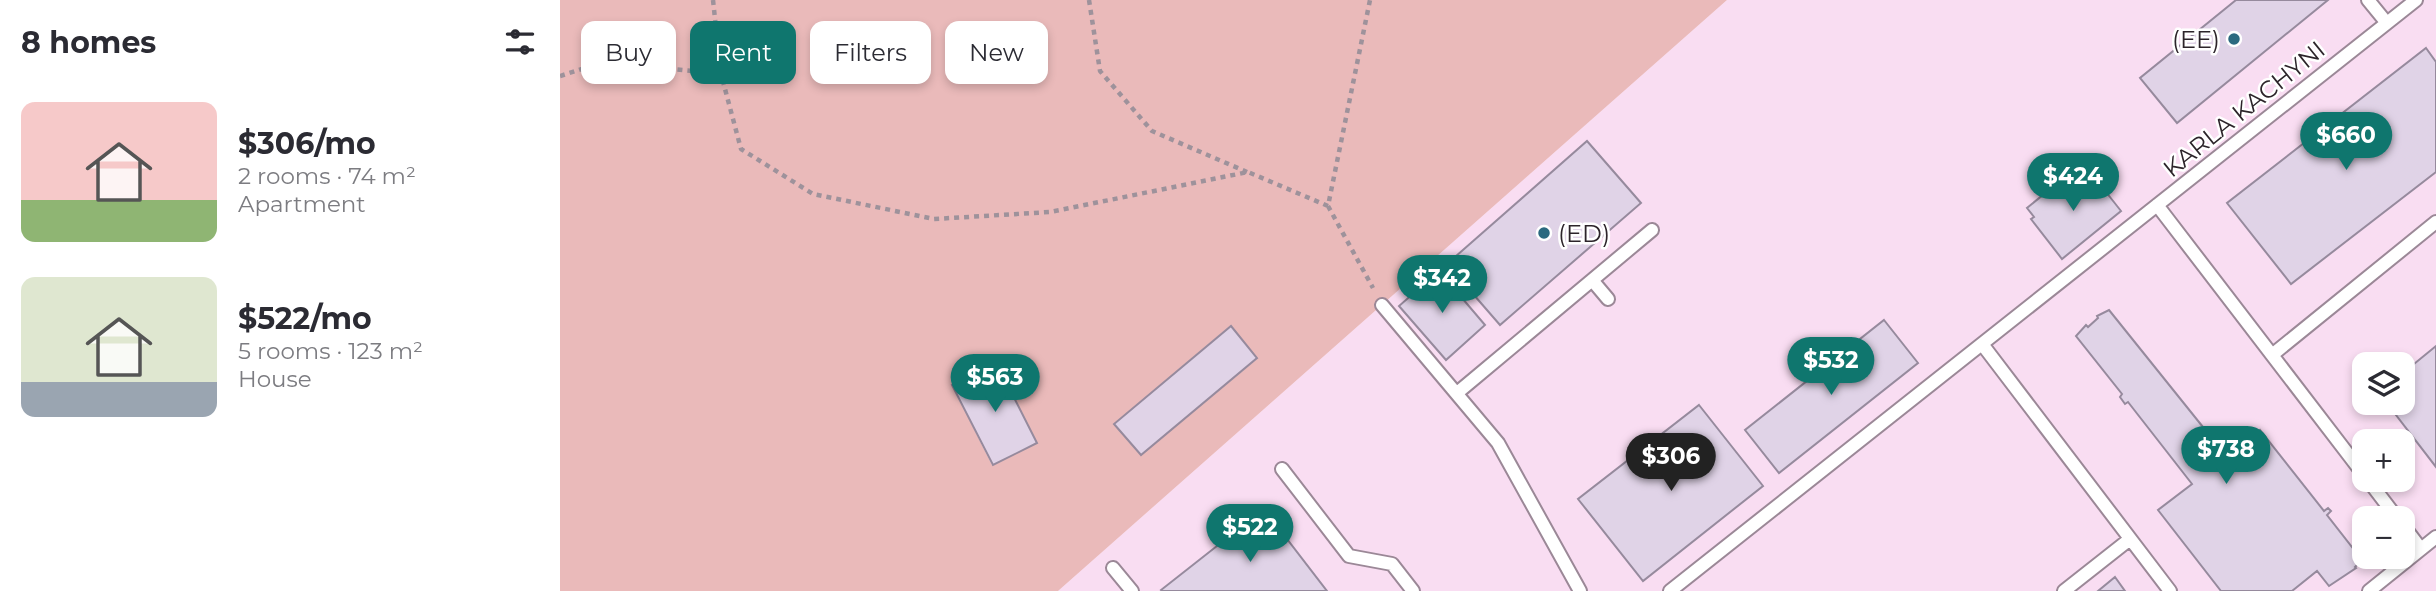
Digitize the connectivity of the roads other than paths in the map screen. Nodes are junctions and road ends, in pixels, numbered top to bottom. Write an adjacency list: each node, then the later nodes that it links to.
1 (2368, 0): 3 (lane)
2 (2408, 3): 3 (lane, KARLA KACHYNI)
3 (2386, 22): 4 (lane, KARLA KACHYNI)
4 (2157, 205): 10 (lane, KARLA KACHYNI); 11 (lane)
5 (2436, 222): 11 (lane)
6 (1652, 230): 7 (lane)
7 (1592, 279): 8 (lane); 12 (lane)
8 (1608, 299)
9 (1382, 304): 12 (lane)
10 (1982, 344): 18 (lane); 25 (lane, KARLA KACHYNI)
11 (2272, 355): 13 (lane)
12 (1457, 393): 24 (lane)
13 (2352, 459)
14 (1282, 469): 23 (lane)
15 (2377, 492): 16 (lane)
16 (2388, 506)
17 (2436, 537): 20 (lane)
18 (2130, 539): 26 (lane); 27 (lane)
19 (2415, 541): 20 (lane)
20 (2421, 549): 28 (lane)
21 (1114, 568): 22 (lane)
22 (1132, 591)
23 (1413, 591)
24 (1580, 591)
25 (1670, 591)
26 (2064, 591)
27 (2170, 591)
28 (2369, 591)

